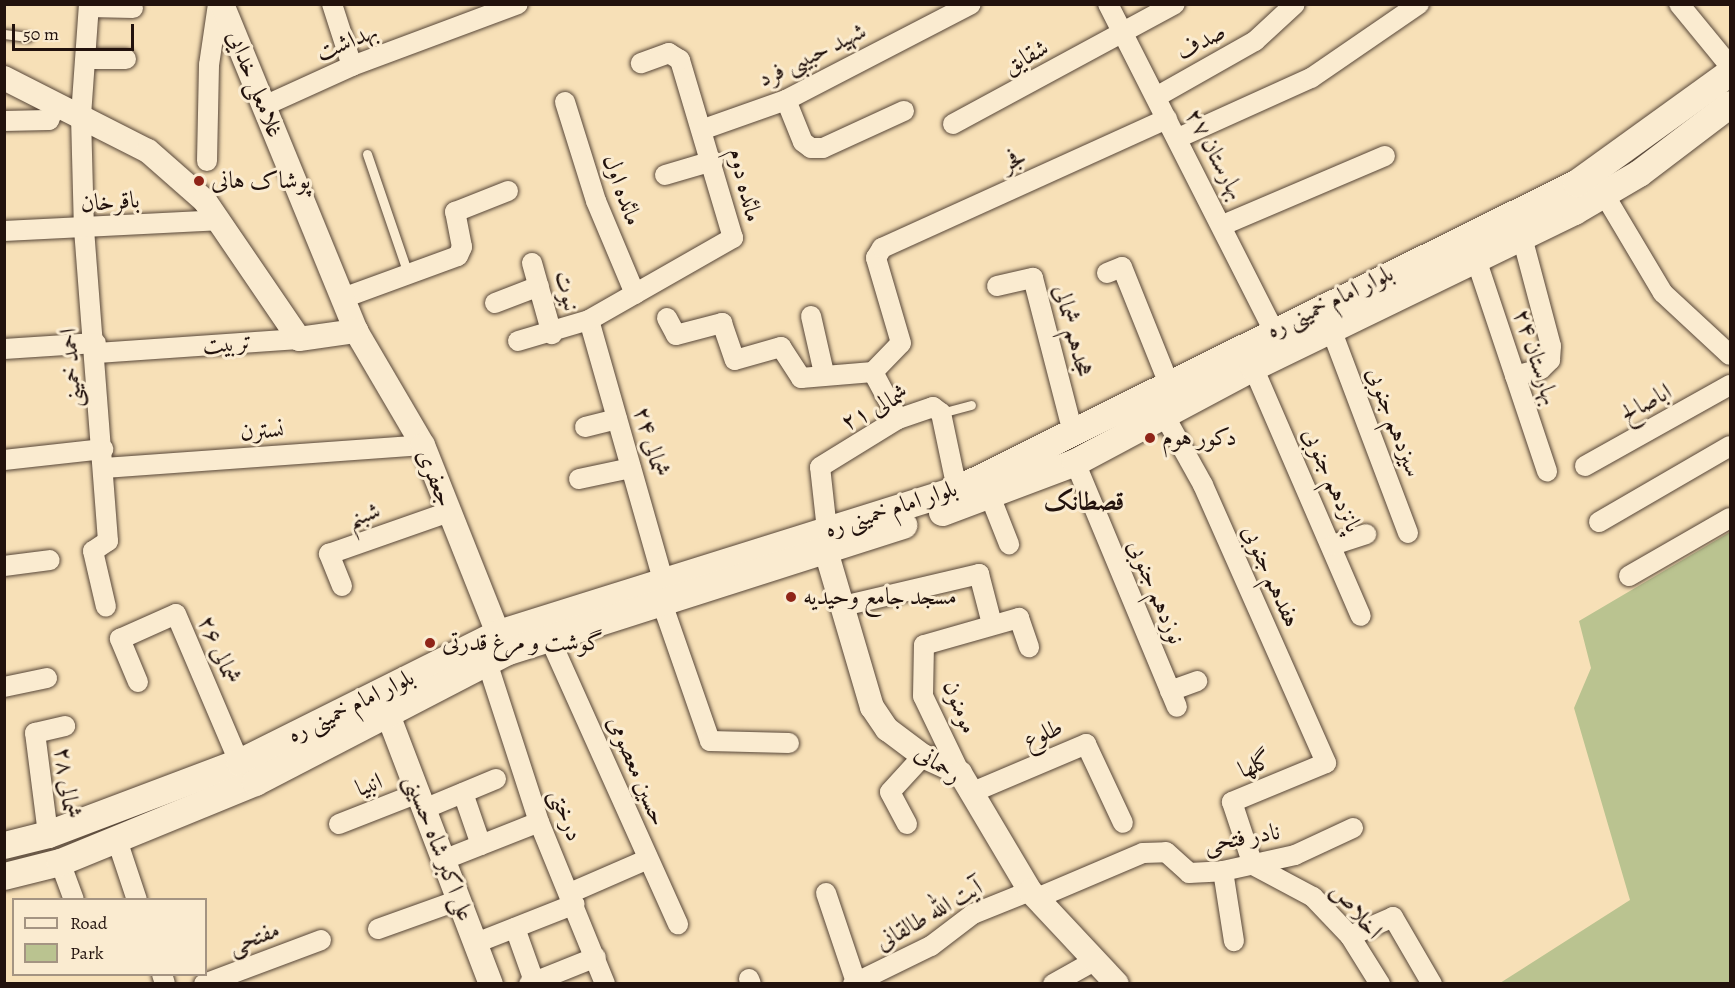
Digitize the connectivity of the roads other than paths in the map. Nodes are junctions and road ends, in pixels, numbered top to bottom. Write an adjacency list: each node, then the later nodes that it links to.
1 (220, 4): 27 (street, غلامعلی خدایی); 37 (street)
2 (332, 4): 18 (street)
3 (518, 4): 18 (street, بهداشت)
4 (970, 4): 23 (street, شهید حبیبی فرد)
5 (1108, 4): 13 (street, بهارستان ۲۷)
6 (1175, 4): 13 (street, شقایق)
7 (1295, 4): 22 (street, صدف)
8 (1419, 4): 34 (street)
9 (1679, 4): 19 (street)
10 (89, 6): 11 (street); 15 (street, احمد خمینی)
11 (133, 8)
12 (4, 34): 14 (lane)
13 (1123, 34): 22 (street, بهارستان ۲۷); 32 (street, شقایق)
14 (28, 37)
15 (88, 59): 16 (street); 29 (street, احمد خمینی)
16 (126, 59)
17 (641, 63): 33 (street, مائده دوم)
18 (352, 66): 27 (street, بهداشت)
19 (1731, 66)
20 (1731, 72): 59 (main road, بلوار امام خمینی ره)
21 (4, 78): 25 (street)
22 (1156, 97): 30 (street, بهارستان ۲۷)
23 (786, 100): 28 (street); 33 (street, شهید حبیبی فرد)
24 (565, 102): 53 (street, مائده اول)
25 (56, 104): 29 (street); 31 (street)
26 (1731, 104): 41 (main road, بلوار امام خمینی ره)
27 (264, 106): 54 (street, غلامعلی خدایی)
28 (904, 111)
29 (81, 116): 42 (street); 44 (street, احمد خمینی)
30 (1167, 119): 34 (street, بهارستان ۲۷); 69 (street, فجر)
31 (4, 121)
32 (953, 124)
33 (704, 129): 38 (street, مائده دوم)
34 (1178, 138): 43 (street, بهارستان ۲۷)
35 (366, 154): 50 (lane)
36 (1385, 156): 43 (street)
37 (207, 161)
38 (713, 161): 39 (street); 53 (street, مائده دوم)
39 (664, 175)
40 (508, 191): 50 (street)
41 (1604, 194): 46 (main road, بلوار امام خمینی ره); 67 (street)
42 (218, 220): 44 (street, باقرخان); 63 (street)
43 (1224, 225): 59 (street, بهارستان ۲۷)
44 (84, 229): 45 (street, باقرخان); 65 (street, احمد خمینی)
45 (4, 231)
46 (1522, 237): 47 (main road, بلوار امام خمینی ره); 71 (street)
47 (1476, 259): 60 (main road, بلوار امام خمینی ره); 71 (street, بهارستان ۲۴)
48 (532, 263): 51 (street, نبوت)
49 (1107, 273): 72 (street)
50 (408, 274): 54 (street)
51 (539, 286): 55 (street); 62 (street, نبوت)
52 (997, 286): 80 (street, هجدهم شمالی)
53 (635, 294): 58 (street, مائده دوم)
54 (343, 298): 61 (street, غلامعلی خدایی)
55 (495, 303)
56 (812, 316): 70 (street)
57 (667, 318): 70 (street)
58 (589, 320): 62 (street, مائده دوم); 77 (street, ۲۴ شمالی)
59 (1273, 329): 72 (main road, بلوار امام خمینی ره)
60 (1331, 329): 68 (main road, بلوار امام خمینی ره); 95 (street, سیزدهم جنوبی)
61 (356, 331): 63 (street, تربیت); 81 (street, جعفری)
62 (552, 334): 64 (street, مائده دوم)
63 (299, 339): 65 (street, تربیت)
64 (518, 341)
65 (96, 348): 66 (street, تربیت); 83 (street, احمد خمینی)
66 (4, 349)
67 (1731, 355)
68 (1253, 367): 76 (main road, بلوار امام خمینی ره); 99 (street, پانزدهم جنوبی)
69 (873, 372): 70 (street); 78 (street)
70 (824, 373)
71 (1515, 376): 88 (street, بهارستان ۲۴)
72 (1169, 384): 80 (main road, بلوار امام خمینی ره)
73 (1731, 385): 86 (street, اباصالح)
74 (970, 405): 75 (lane)
75 (941, 413): 78 (street, ۲۱ شمالی); 90 (street, ۲۱ شمالی)
76 (1162, 413): 85 (main road, بلوار امام خمینی ره); 122 (street, هفدهم جنوبی)
77 (617, 419): 79 (street); 87 (street, ۲۴ شمالی)
78 (898, 419): 97 (street, ۲۱ شمالی)
79 (585, 427)
80 (1073, 433): 90 (main road, بلوار امام خمینی ره)
81 (423, 445): 83 (street, نسترن); 92 (street, جعفری)
82 (1731, 446): 94 (street)
83 (103, 458): 84 (street, نسترن); 106 (street, احمد خمینی)
84 (4, 460)
85 (1076, 462): 91 (main road, بلوار امام خمینی ره); 114 (street, نوزدهم جنوبی)
86 (1585, 466)
87 (631, 468): 89 (street); 104 (street, ۲۴ شمالی)
88 (1547, 471)
89 (579, 479)
90 (957, 489): 97 (main road, بلوار امام خمینی ره)
91 (990, 496): 97 (main road, بلوار امام خمینی ره); 98 (street)
92 (449, 512): 103 (street, شبنم); 109 (street, جعفری)
93 (1731, 518): 102 (street)
94 (1599, 522)
95 (1408, 533)
96 (1366, 534): 99 (street)
97 (826, 541): 104 (main road, بلوار امام خمینی ره); 105 (street, رحمانی)
98 (1009, 544)
99 (1333, 545): 107 (street, پانزدهم جنوبی)
100 (50, 560): 101 (street)
101 (4, 566)
102 (1629, 576)
103 (342, 586)
104 (663, 591): 109 (main road, بلوار امام خمینی ره); 110 (main road, بلوار امام خمینی ره); 119 (street, ۲۴ شمالی)
105 (843, 606): 108 (street); 120 (street, رحمانی)
106 (106, 607)
107 (1361, 616)
108 (992, 624): 111 (street, مومنون); 124 (street, مومنون)
109 (498, 633): 121 (main road, بلوار امام خمینی ره)
110 (549, 637): 112 (main road, بلوار امام خمینی ره); 137 (street, حسین معصومی)
111 (1029, 647)
112 (487, 662): 117 (main road, بلوار امام خمینی ره); 127 (street, درختی)
113 (47, 678): 116 (street)
114 (1197, 681)
115 (138, 682): 121 (street, ۲۶ شمالی)
116 (4, 687)
117 (387, 712): 126 (street, علی اکبر شاه حسینی); 133 (main road, بلوار امام خمینی ره)
118 (65, 726): 132 (street, ۲۸ شمالی)
119 (789, 743)
120 (923, 756): 124 (street, رحمانی); 130 (street)
121 (239, 762): 132 (main road, بلوار امام خمینی ره)
122 (1326, 763): 139 (street, گلها)
123 (496, 779): 125 (street, انبیا)
124 (967, 783): 128 (street, طلوع); 143 (street, رحمانی)
125 (463, 793): 126 (street, انبیا); 135 (street)
126 (421, 801): 129 (street, انبیا); 136 (street, علی اکبر شاه حسینی)
127 (539, 822): 135 (street); 146 (street, درختی)
128 (1123, 823)
129 (339, 824)
130 (907, 824)
131 (1353, 828): 139 (street, نادر فتحی)
132 (48, 834): 134 (main road, بلوار امام خمینی ره)
133 (117, 840): 138 (main road, بلوار امام خمینی ره); 145 (street)
134 (4, 845)
135 (481, 845): 136 (street)
136 (443, 860): 147 (street, علی اکبر شاه حسینی)
137 (646, 860): 146 (street); 148 (street, حسین معصومی)
138 (60, 862): 141 (main road, بلوار امام خمینی ره); 144 (street)
139 (1253, 866): 140 (street, نادر فتحی); 151 (street, اخلاص)
140 (1224, 871): 143 (street, نادر فتحی); 153 (street)
141 (4, 876)
142 (826, 892): 158 (street)
143 (1034, 894): 156 (street, رحمانی); 158 (street, آیت الله طالقانی)
144 (73, 898)
145 (136, 898)
146 (572, 899): 149 (street); 155 (street, درختی)
147 (459, 900): 150 (street); 154 (street, علی اکبر شاه حسینی)
148 (678, 924)
149 (514, 928): 154 (street); 157 (street)
150 (378, 929)
151 (1350, 936): 164 (street, اخلاص); 165 (street)
152 (321, 940): 159 (street, مفتحی)
153 (1234, 941)
154 (476, 943): 160 (street, علی اکبر شاه حسینی)
155 (596, 957): 157 (street); 161 (street, درختی)
156 (1096, 960): 162 (street); 163 (street, رحمانی)
157 (533, 983)
158 (854, 983)
159 (204, 984)
160 (491, 984)
161 (605, 984)
162 (1053, 984)
163 (1118, 984)
164 (1380, 984)
165 (1432, 984)

